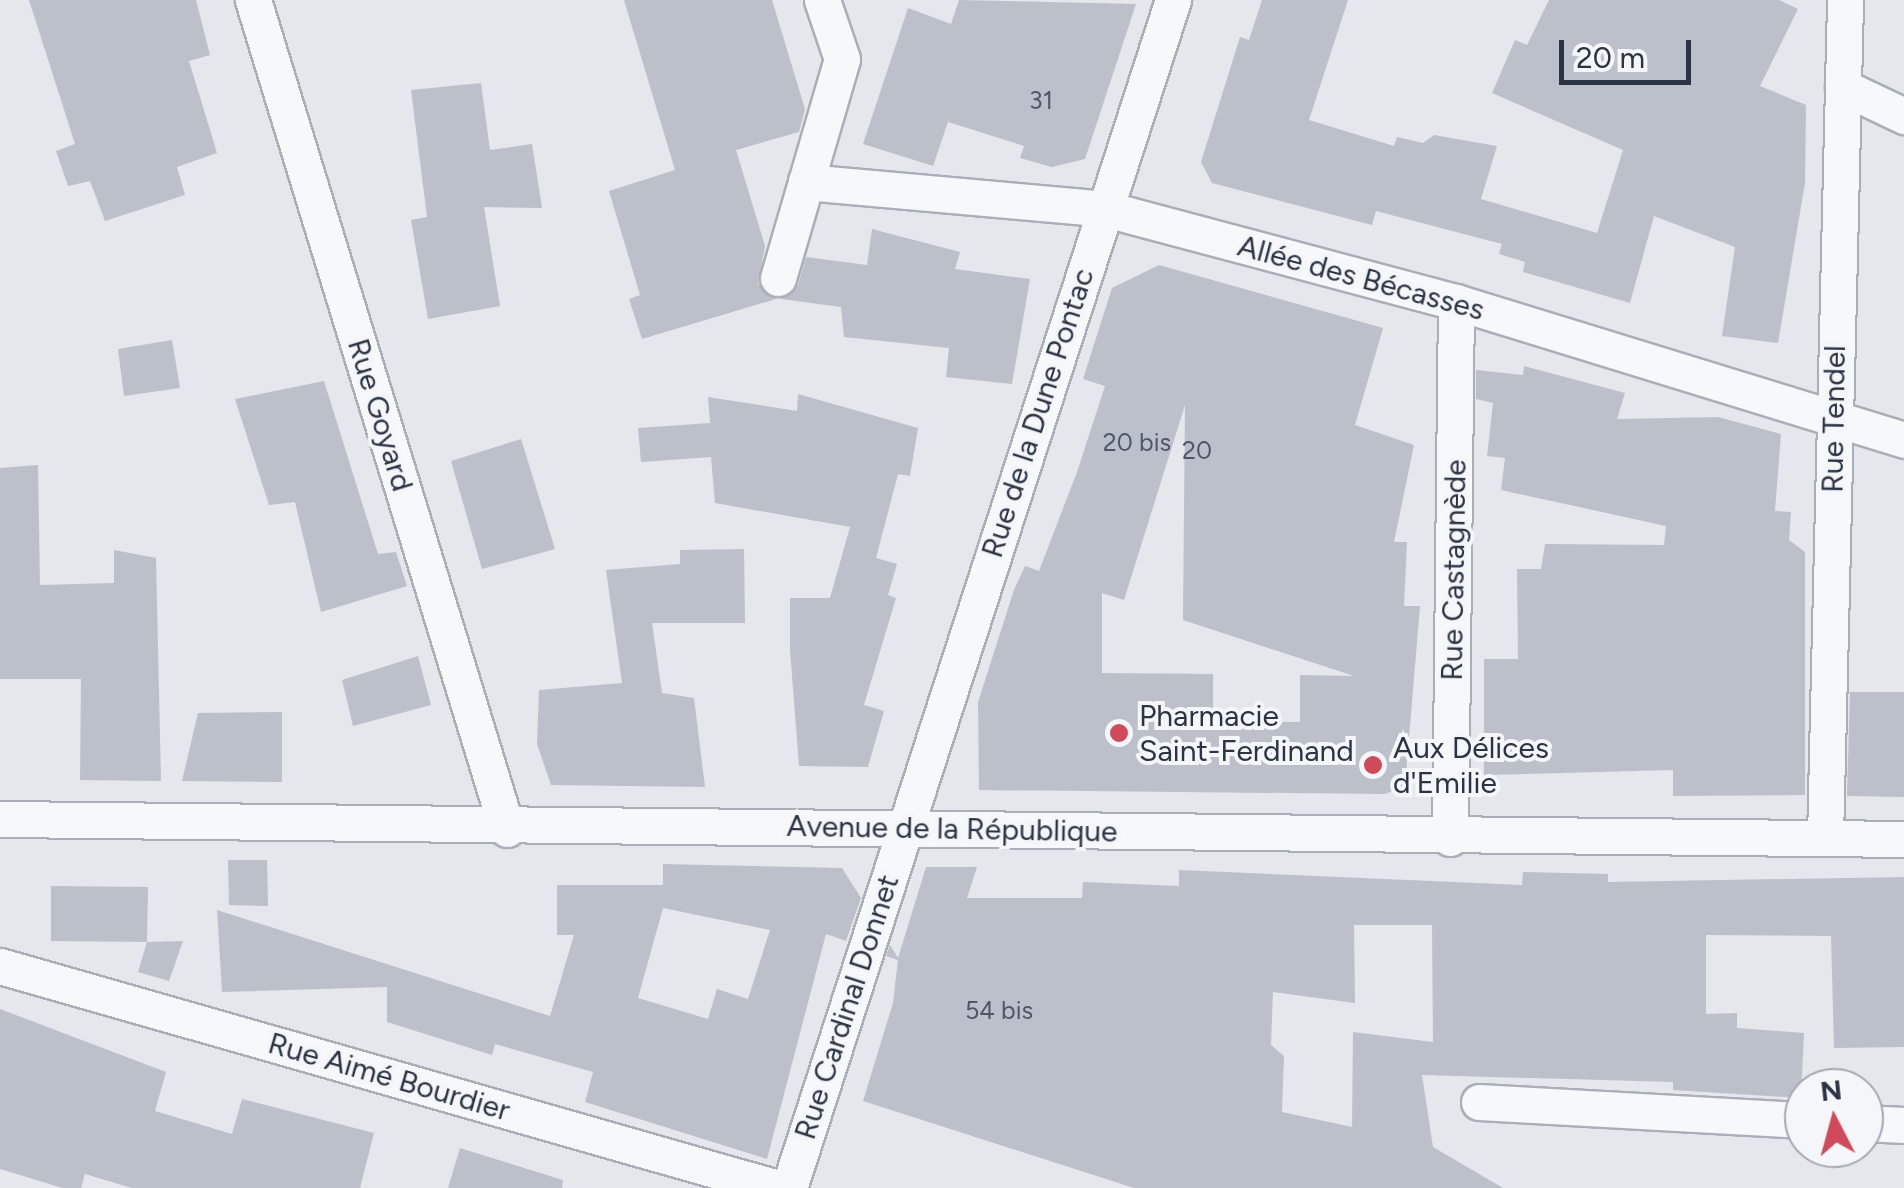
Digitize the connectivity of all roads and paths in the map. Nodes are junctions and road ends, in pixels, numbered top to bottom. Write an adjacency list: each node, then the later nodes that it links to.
1 (253, 0): 15 (street, Rue Goyard)
2 (822, 0): 7 (street)
3 (1173, 0): 8 (street, Rue de la Dune Pontac)
4 (1845, 0): 5 (street, Rue Tendel)
5 (1843, 87): 6 (street); 11 (street, Rue Tendel)
6 (1904, 116)
7 (806, 182): 8 (street, Allée des Bécasses); 9 (street)
8 (1106, 209): 10 (street, Allée des Bécasses); 14 (street, Rue de la Dune Pontac)
9 (778, 278)
10 (1456, 302): 11 (street, Allée des Bécasses); 16 (street, Rue Castagnède)
11 (1834, 421): 12 (street, Allée des Bécasses); 17 (street, Rue Tendel)
12 (1904, 440)
13 (0, 819): 15 (street, Avenue de la République)
14 (905, 826): 15 (street, Avenue de la République); 16 (street, Avenue de la République); 23 (street, Rue Cardinal Donnet)
15 (507, 829)
16 (1450, 838): 17 (street, Avenue de la République)
17 (1825, 838): 18 (street, Avenue de la République)
18 (1904, 839)
19 (0, 966): 22 (street, Rue Aimé Bourdier)
20 (1479, 1102): 21 (street)
21 (1784, 1119)
22 (778, 1188)
23 (790, 1188)

